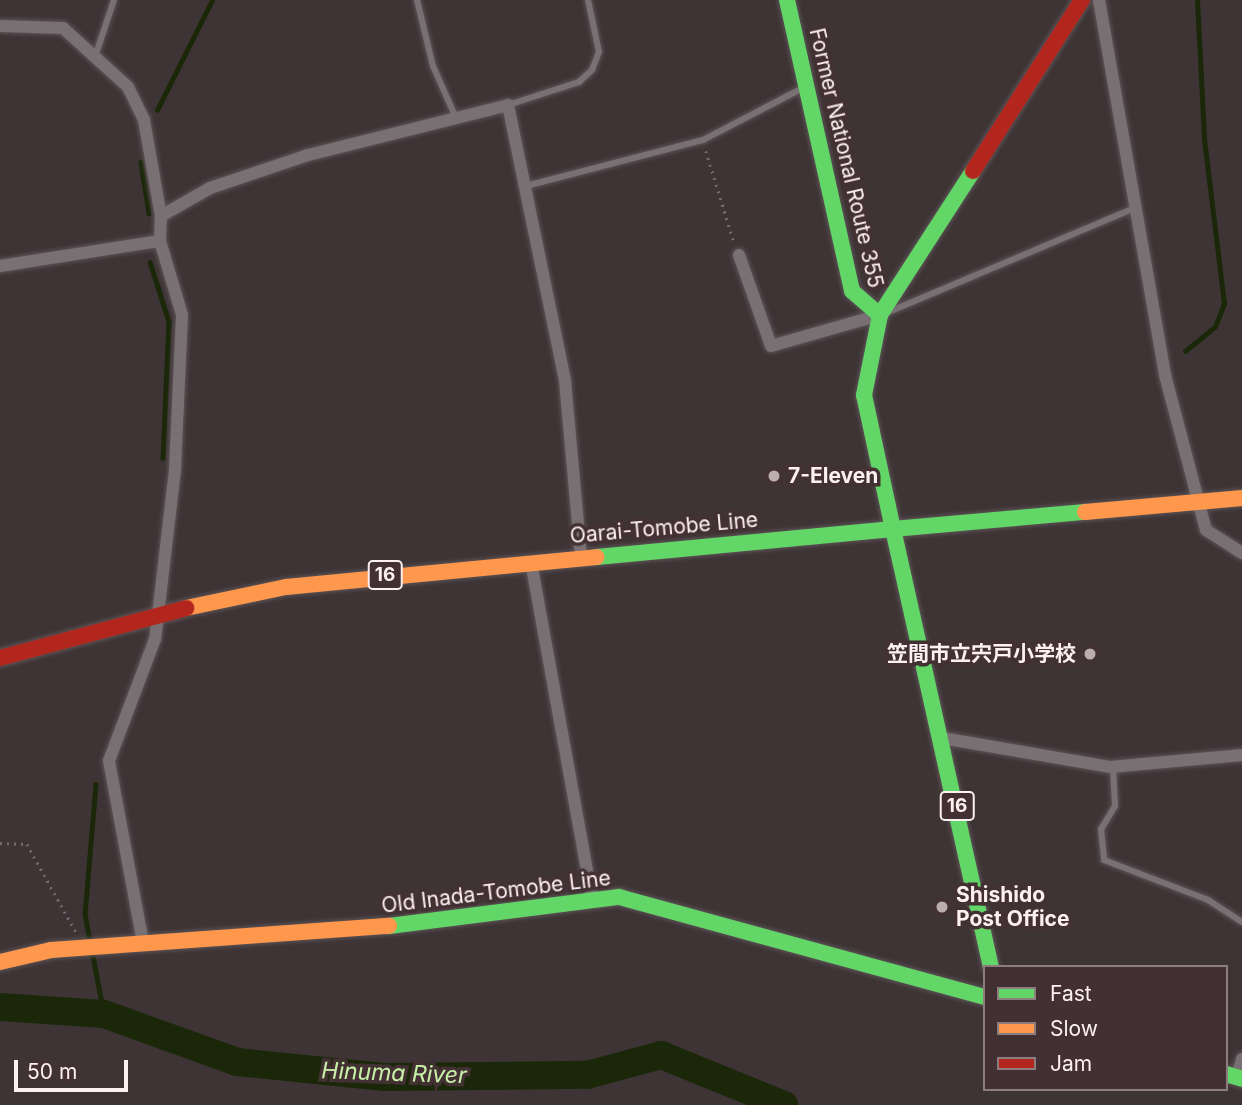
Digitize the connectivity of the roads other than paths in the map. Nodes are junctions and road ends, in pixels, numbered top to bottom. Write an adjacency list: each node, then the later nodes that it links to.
1 (114, 0): 8 (lane)
2 (417, 0): 11 (lane)
3 (588, 0): 10 (lane)
4 (787, 0): 9 (street, Former National Route 355)
5 (1082, 0): 18 (street)
6 (1099, 0): 13 (street)
7 (0, 26): 8 (street)
8 (96, 54): 14 (street)
9 (807, 86): 12 (lane); 18 (street, Former National Route 355)
10 (508, 105): 11 (street); 12 (street)
11 (456, 118): 14 (street)
12 (526, 186): 23 (street)
13 (1140, 206): 18 (lane); 20 (street)
14 (161, 216): 15 (street)
15 (160, 241): 17 (street); 25 (street)
16 (739, 255): 18 (street)
17 (0, 266)
18 (880, 315): 21 (street)
19 (1242, 498): 20 (street, Oarai-Tomobe Line)
20 (1199, 502): 21 (street, Oarai-Tomobe Line); 22 (street)
21 (893, 529): 23 (street, Oarai-Tomobe Line / 16); 27 (street, 16)
22 (1242, 553)
23 (581, 556): 24 (street, Oarai-Tomobe Line / 16)
24 (531, 562): 25 (street, Oarai-Tomobe Line / 16); 30 (street)
25 (159, 613): 26 (street, Oarai-Tomobe Line / 16); 32 (street)
26 (0, 658)
27 (943, 738): 29 (street); 34 (street, 16)
28 (1242, 755): 29 (street)
29 (1112, 767): 31 (lane)
30 (592, 898): 32 (street, Old Inada-Tomobe Line); 35 (street, Old Inada-Tomobe Line)
31 (1242, 922)
32 (143, 942): 33 (street, Old Inada-Tomobe Line)
33 (0, 962)
34 (991, 965)
35 (983, 996)
36 (1242, 1059): 37 (street)
37 (1235, 1077)

